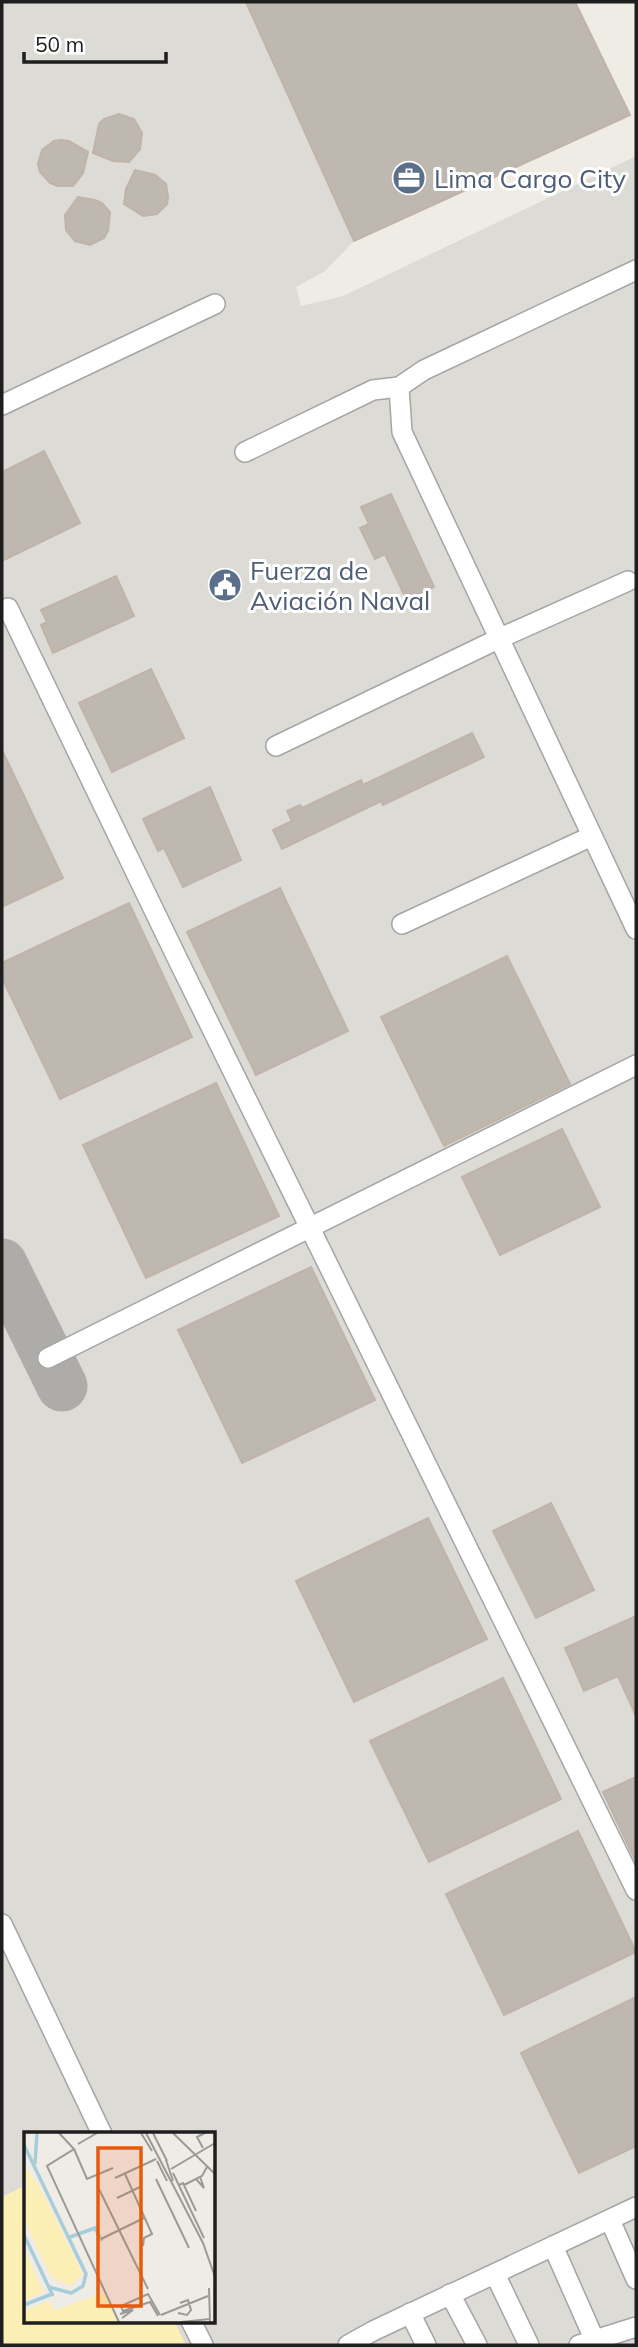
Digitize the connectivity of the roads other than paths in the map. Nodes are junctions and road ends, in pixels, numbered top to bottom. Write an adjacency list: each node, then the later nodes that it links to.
1 (636, 270): 3 (lane)
2 (215, 304): 4 (lane)
3 (399, 387): 5 (lane); 8 (lane)
4 (2, 405)
5 (245, 452)
6 (628, 580): 8 (lane)
7 (8, 608): 14 (lane)
8 (498, 639): 9 (lane); 10 (lane)
9 (276, 746)
10 (592, 836): 11 (lane); 12 (lane)
11 (402, 925)
12 (636, 929)
13 (636, 1065): 14 (lane)
14 (310, 1227): 15 (lane); 16 (lane)
15 (48, 1358)
16 (636, 1890)
17 (2, 1924): 18 (lane)
18 (102, 2132)
19 (636, 2207): 20 (lane)
20 (610, 2220): 21 (lane); 23 (lane)
21 (553, 2246): 22 (lane); 29 (lane)
22 (495, 2274): 24 (lane); 34 (lane)
23 (636, 2279)
24 (450, 2294): 25 (lane); 33 (lane)
25 (410, 2313): 28 (lane); 32 (lane)
26 (192, 2322): 30 (lane)
27 (636, 2327): 29 (lane)
28 (368, 2340): 31 (lane)
29 (587, 2343)
30 (203, 2345)
31 (348, 2345)
32 (426, 2345)
33 (477, 2345)
34 (529, 2345)

